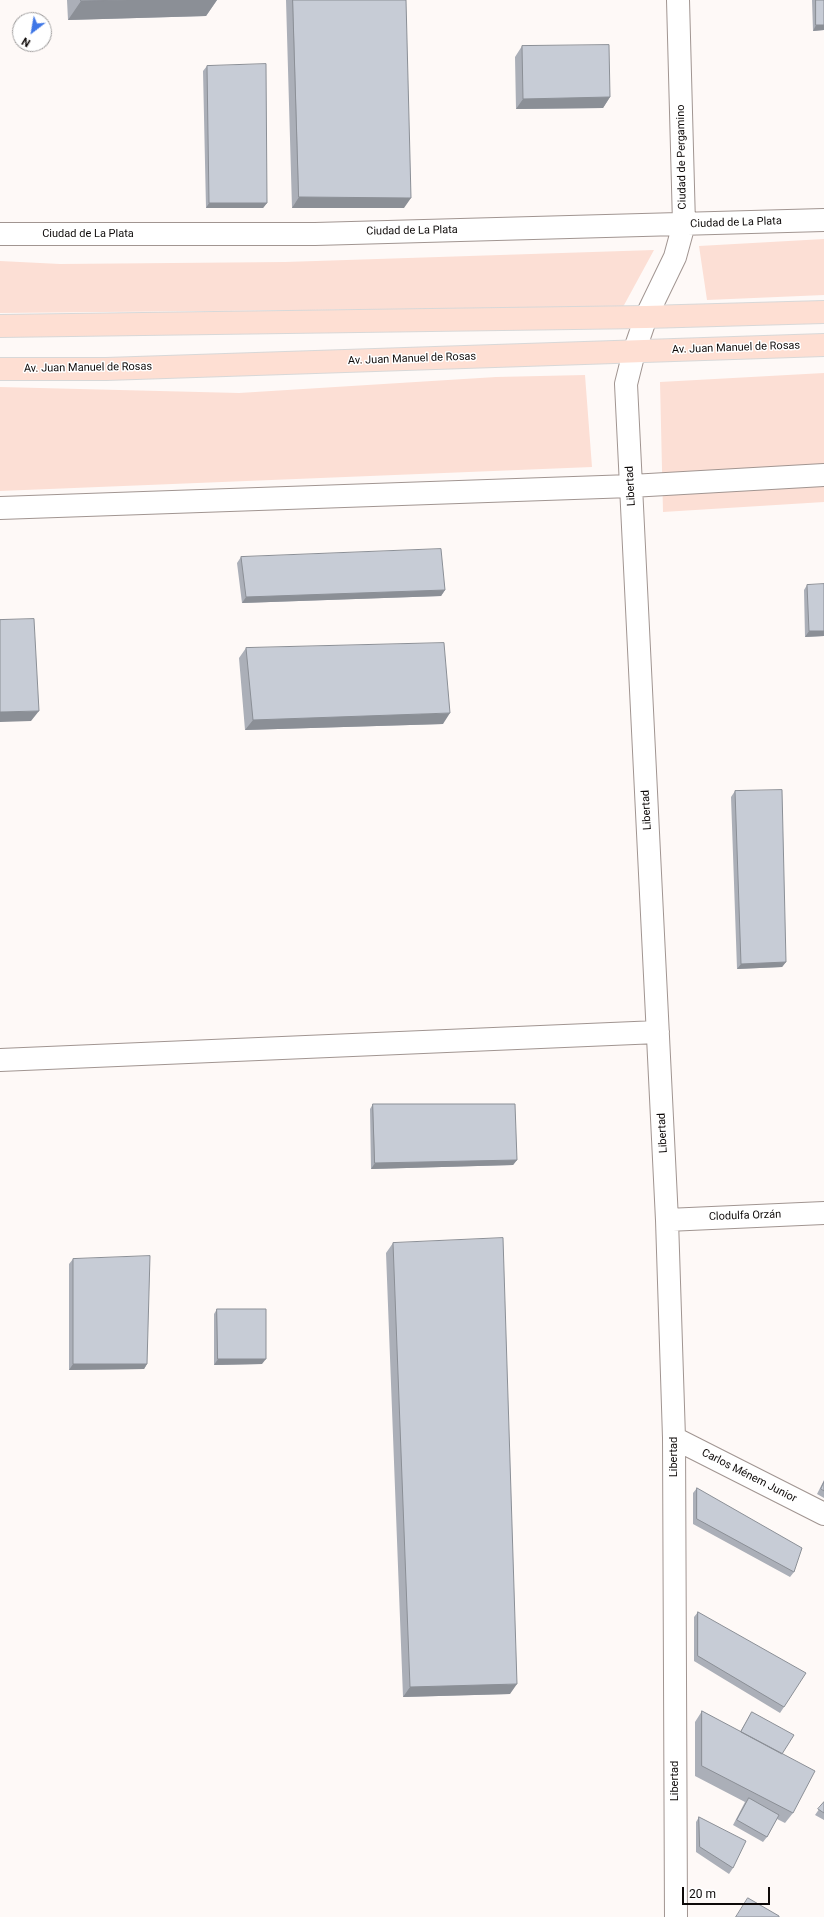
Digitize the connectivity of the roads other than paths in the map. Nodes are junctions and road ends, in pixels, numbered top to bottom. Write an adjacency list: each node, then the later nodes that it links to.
1 (678, 0): 3 (street, Ciudad de Pergamino)
2 (824, 220): 3 (street, Ciudad de La Plata)
3 (684, 224): 4 (street, Ciudad de La Plata); 6 (street, Ciudad de Pergamino)
4 (0, 234)
5 (824, 312): 6 (main road)
6 (646, 318): 7 (main road); 9 (street, Ciudad de Pergamino)
7 (0, 326)
8 (824, 345): 9 (main road, Av. Juan Manuel de Rosas)
9 (634, 352): 10 (main road, Av. Juan Manuel de Rosas); 12 (street, Libertad)
10 (0, 369)
11 (824, 475): 12 (street)
12 (632, 486): 13 (street); 14 (street, Libertad)
13 (0, 508)
14 (658, 1032): 15 (street); 17 (street, Libertad)
15 (0, 1060)
16 (824, 1213): 17 (street, Clodulfa Orzán)
17 (667, 1220): 18 (street, Libertad)
18 (674, 1438): 19 (street, Carlos Ménem Junior); 20 (street, Libertad)
19 (824, 1514)
20 (676, 1917)

